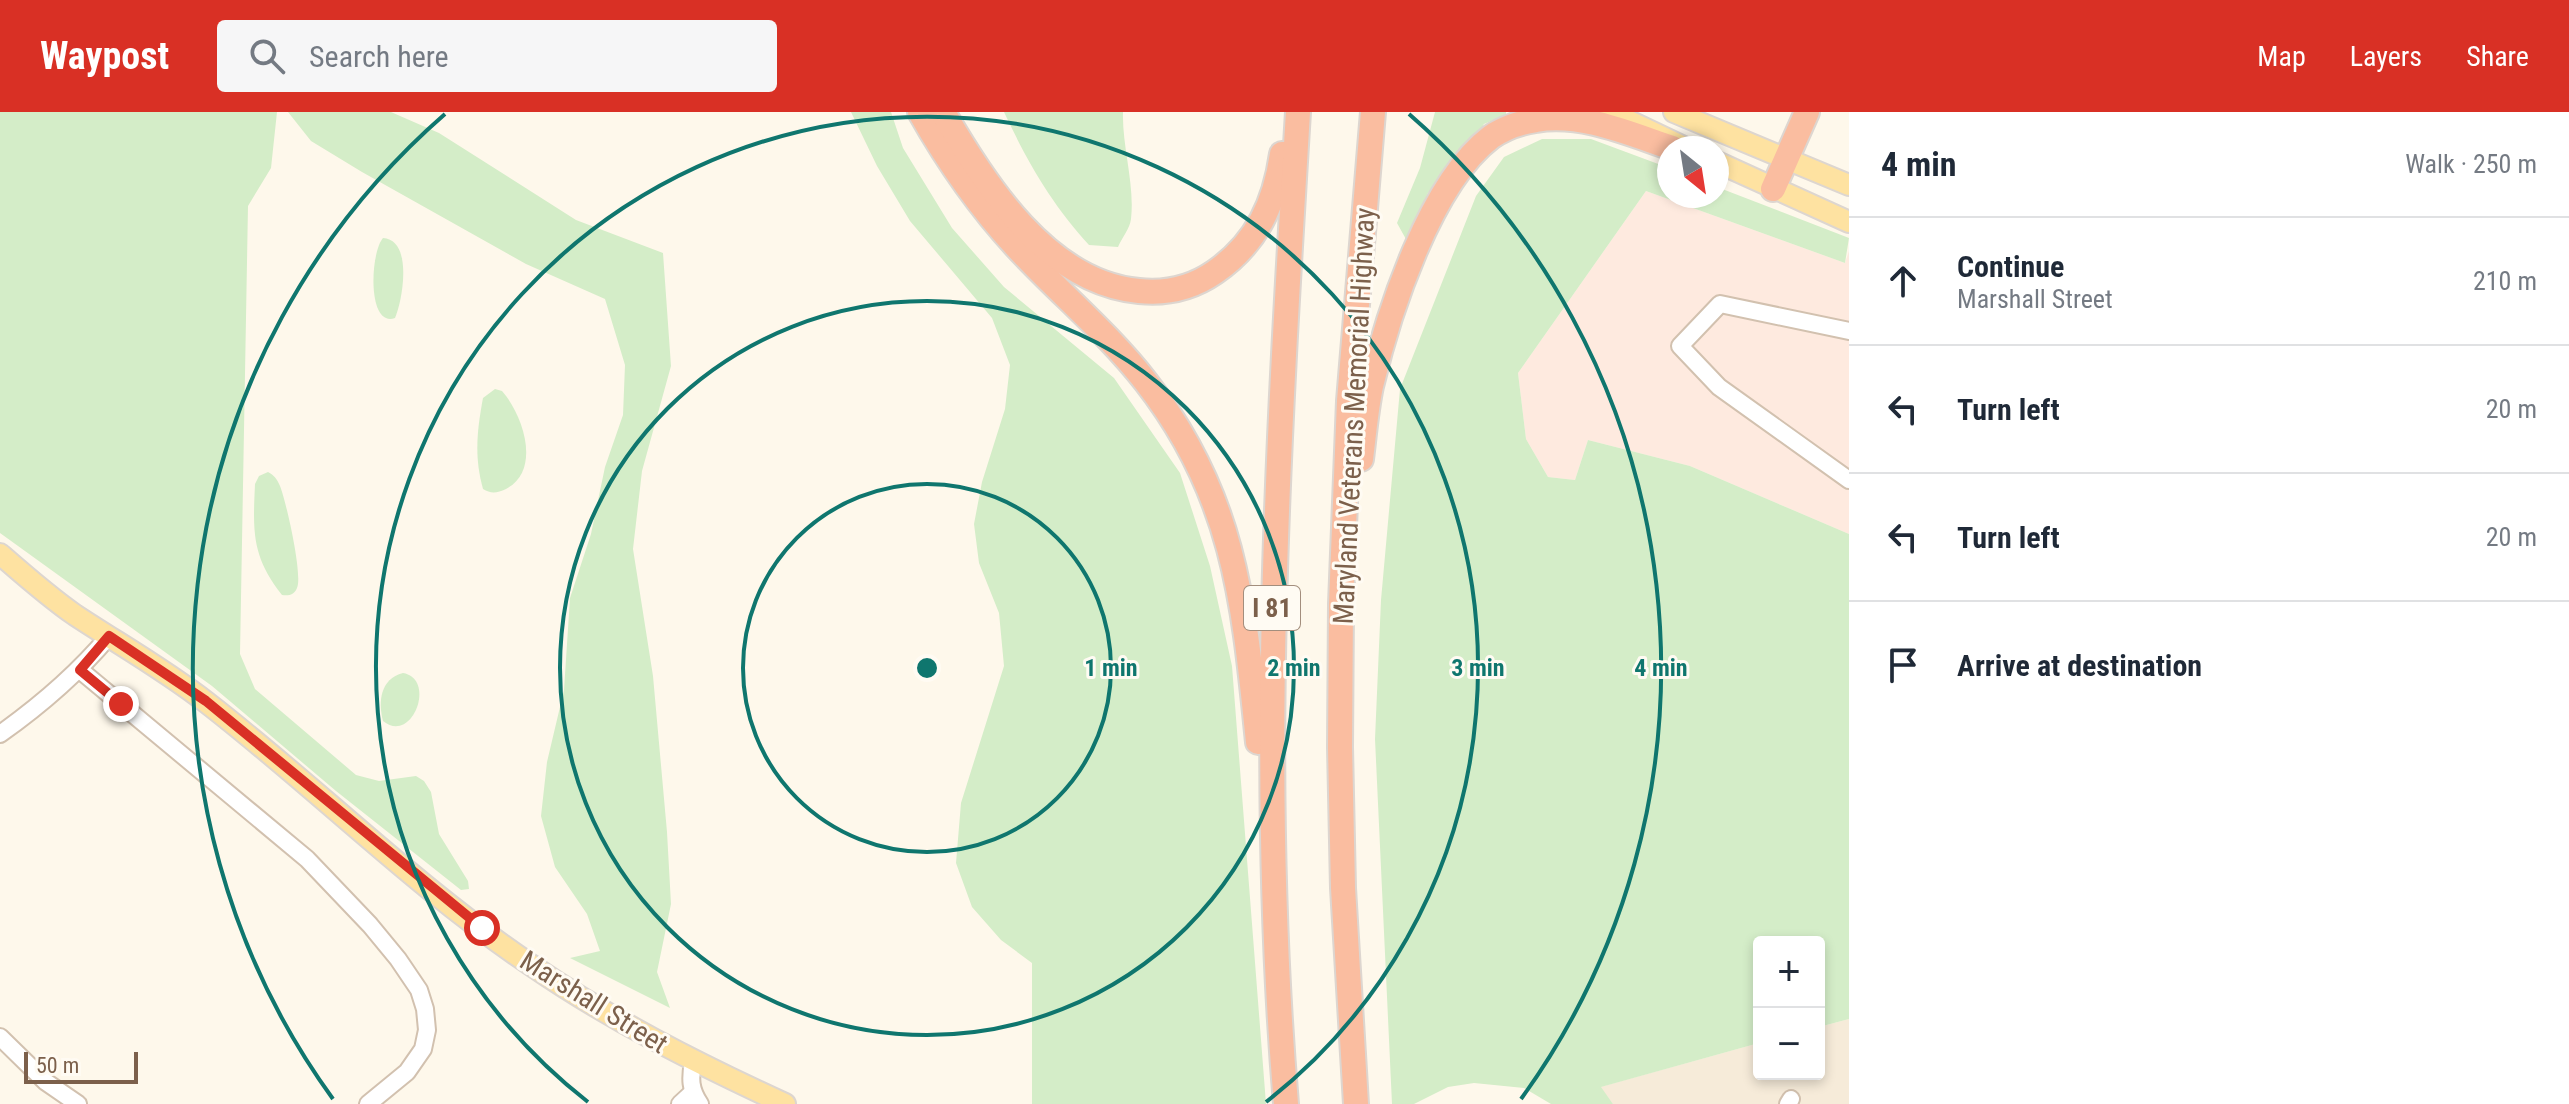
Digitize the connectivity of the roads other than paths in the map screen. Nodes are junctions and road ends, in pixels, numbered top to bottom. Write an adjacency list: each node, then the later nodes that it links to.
1 (920, 112): 23 (highway)
2 (943, 112): 3 (highway)
3 (1289, 112)
4 (1298, 112): 23 (highway, I 81)
5 (1373, 112): 19 (highway, Maryland Veterans Memorial Highway / I 81)
6 (1610, 112): 9 (main road)
7 (1674, 112): 11 (main road)
8 (1807, 112): 11 (highway)
9 (1661, 136)
10 (1657, 143): 19 (highway)
11 (1787, 159): 13 (main road); 14 (highway)
12 (1729, 168): 14 (main road)
13 (1849, 185)
14 (1773, 189): 15 (main road)
15 (1849, 222)
16 (1849, 331): 17 (lane)
17 (1849, 480)
18 (0, 554): 20 (main road, Marshall Street)
19 (1341, 604): 31 (highway, Maryland Veterans Memorial Highway / I 81)
20 (109, 636): 21 (lane); 25 (main road, Marshall Street)
21 (80, 670): 22 (lane); 28 (lane)
22 (0, 734)
23 (1274, 876): 30 (highway, I 81)
24 (0, 1037): 27 (lane)
25 (693, 1062): 26 (lane); 29 (main road, Marshall Street)
26 (691, 1100)
27 (78, 1104)
28 (368, 1104)
29 (785, 1104)
30 (1286, 1104)
31 (1356, 1104)

